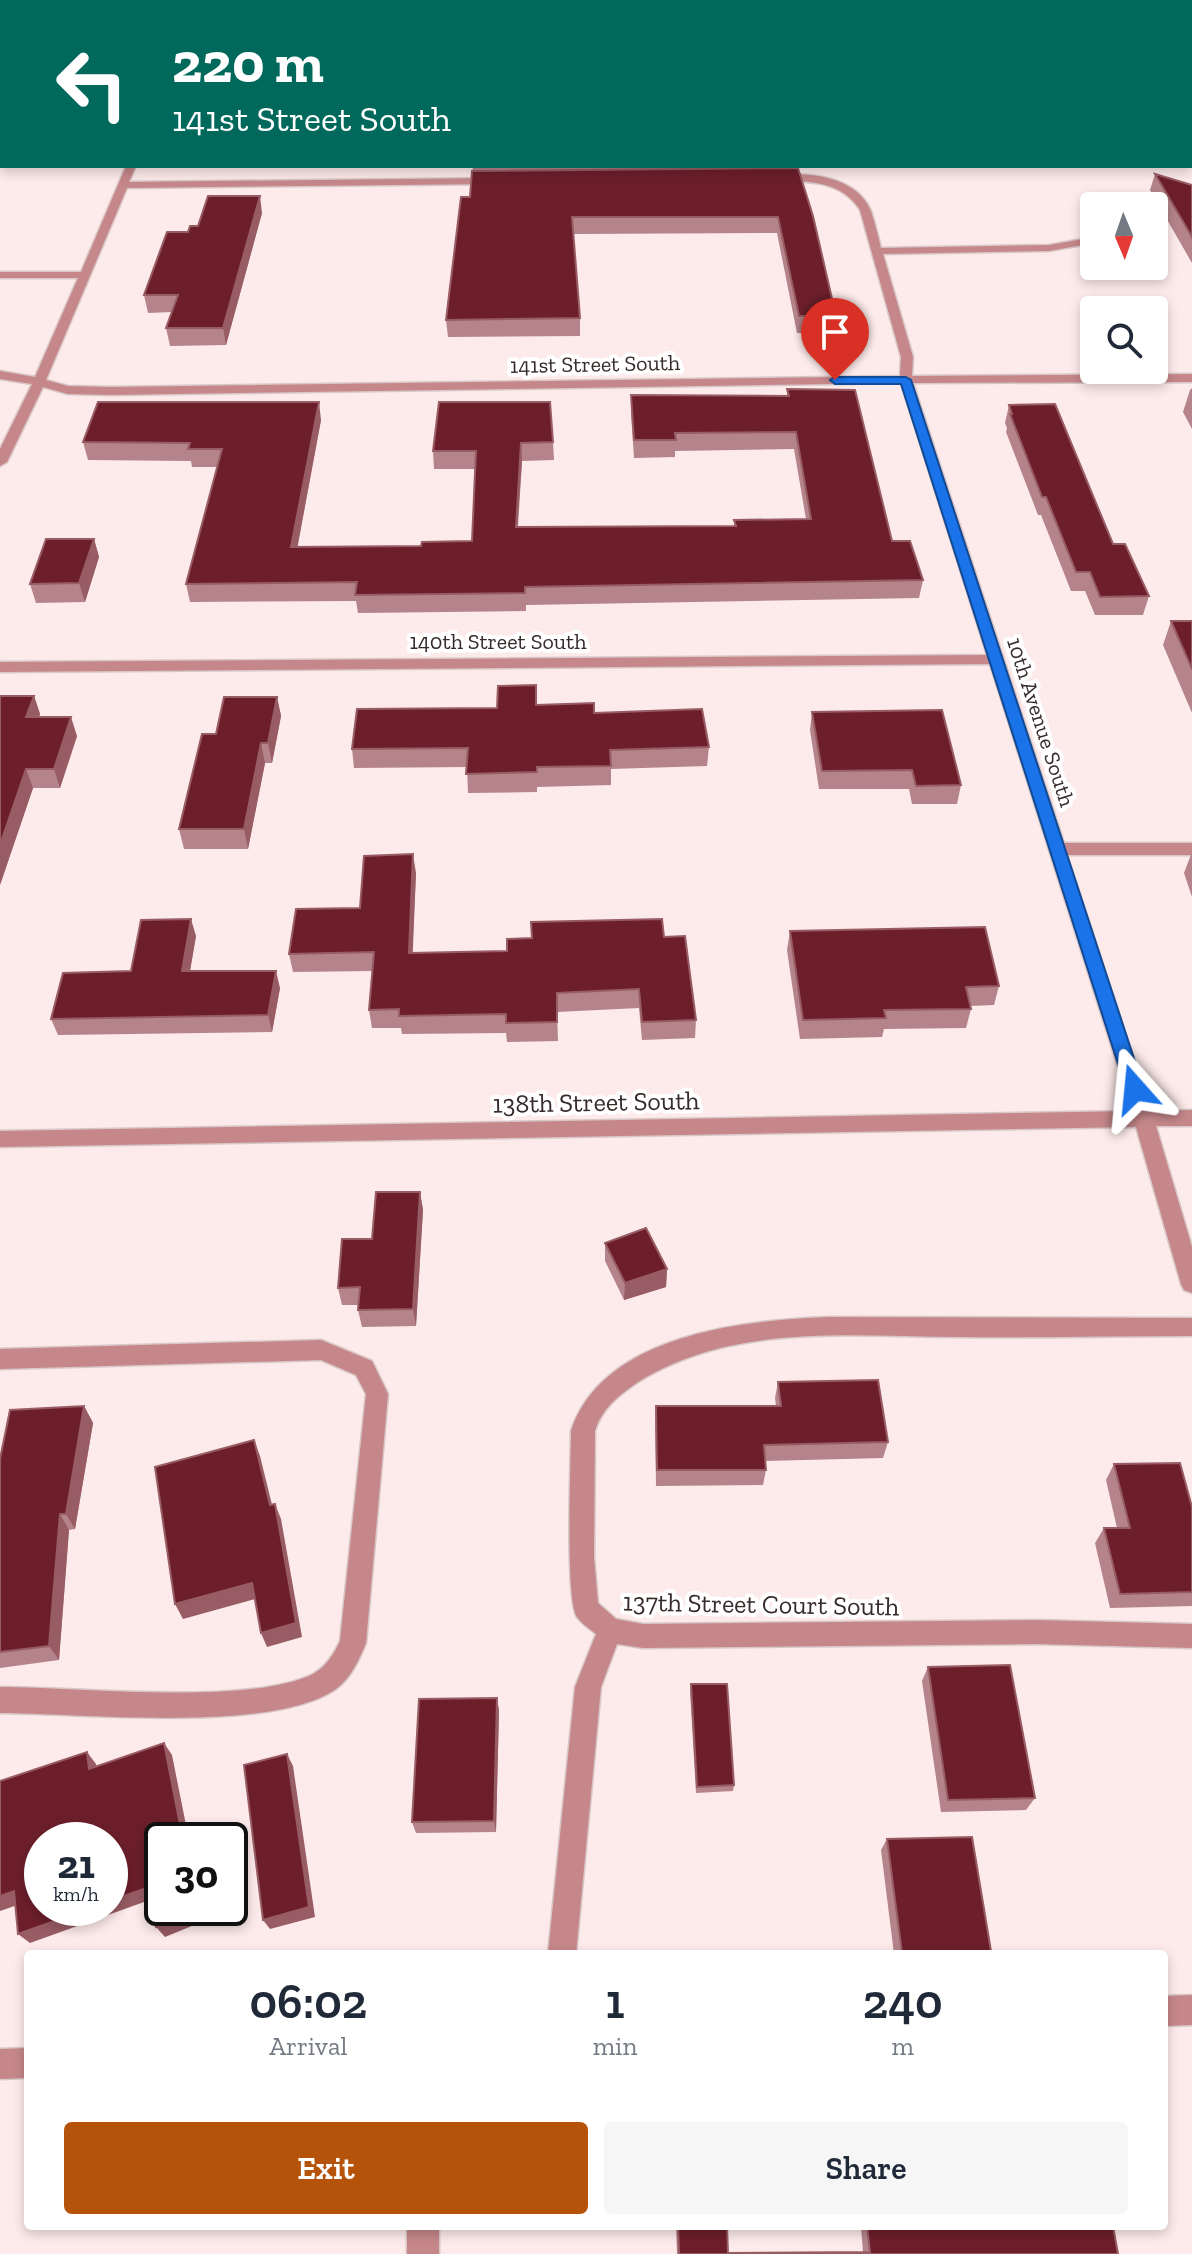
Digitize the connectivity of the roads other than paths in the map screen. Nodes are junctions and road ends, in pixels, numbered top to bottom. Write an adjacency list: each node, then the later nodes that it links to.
1 (130, 168): 4 (street)
2 (758, 178): 6 (street, 10th Avenue South)
3 (501, 181): 4 (street)
4 (123, 185): 8 (street)
5 (1080, 242): 6 (street)
6 (878, 251): 11 (street, 10th Avenue South)
7 (0, 275): 8 (street)
8 (84, 275): 12 (street)
9 (0, 375): 12 (street, 141st Street South)
10 (1192, 378): 11 (street, 141st Street South)
11 (906, 380): 12 (street, 141st Street South); 14 (street, 10th Avenue South)
12 (39, 383): 13 (street)
13 (0, 462)
14 (996, 659): 15 (street, 140th Street South); 16 (street, 10th Avenue South)
15 (0, 667)
16 (1057, 849): 17 (street); 19 (street, 10th Avenue South)
17 (1192, 849)
18 (1192, 1118): 19 (street, 138th Street South)
19 (1144, 1119): 20 (street, 138th Street South); 21 (street, 10th Avenue South)
20 (0, 1139)
21 (1192, 1284)
22 (1192, 1327): 24 (street, 137th Street Court South)
23 (0, 1359): 26 (street)
24 (610, 1630): 25 (street, 137th Street Court South); 27 (street)
25 (1192, 1636)
26 (0, 1700)
27 (562, 1950)
28 (1192, 2010): 29 (street)
29 (1168, 2011)
30 (24, 2063): 31 (street)
31 (0, 2064)
32 (423, 2230): 33 (street)
33 (423, 2254)

